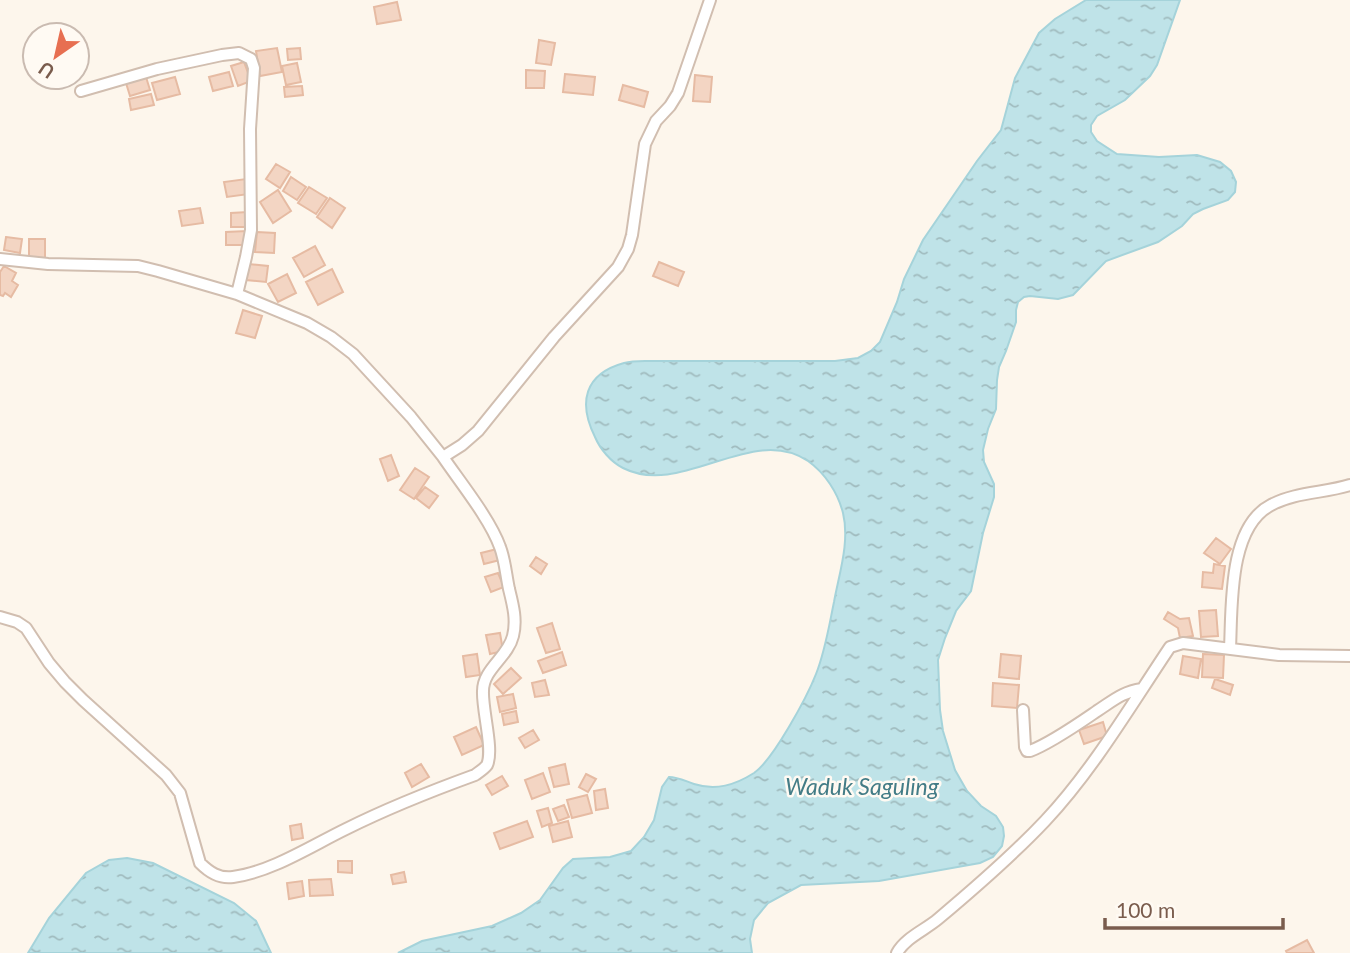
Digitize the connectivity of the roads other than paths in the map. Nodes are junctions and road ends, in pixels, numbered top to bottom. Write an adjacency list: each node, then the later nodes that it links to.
1 (710, 0): 5 (street)
2 (91, 88): 4 (street)
3 (0, 259): 4 (street)
4 (237, 294): 5 (street)
5 (443, 457): 7 (street)
6 (1350, 485): 8 (street)
7 (0, 617)
8 (1230, 649): 9 (street); 10 (street)
9 (1350, 656)
10 (1142, 689): 11 (street); 12 (street)
11 (1023, 710)
12 (897, 953)

